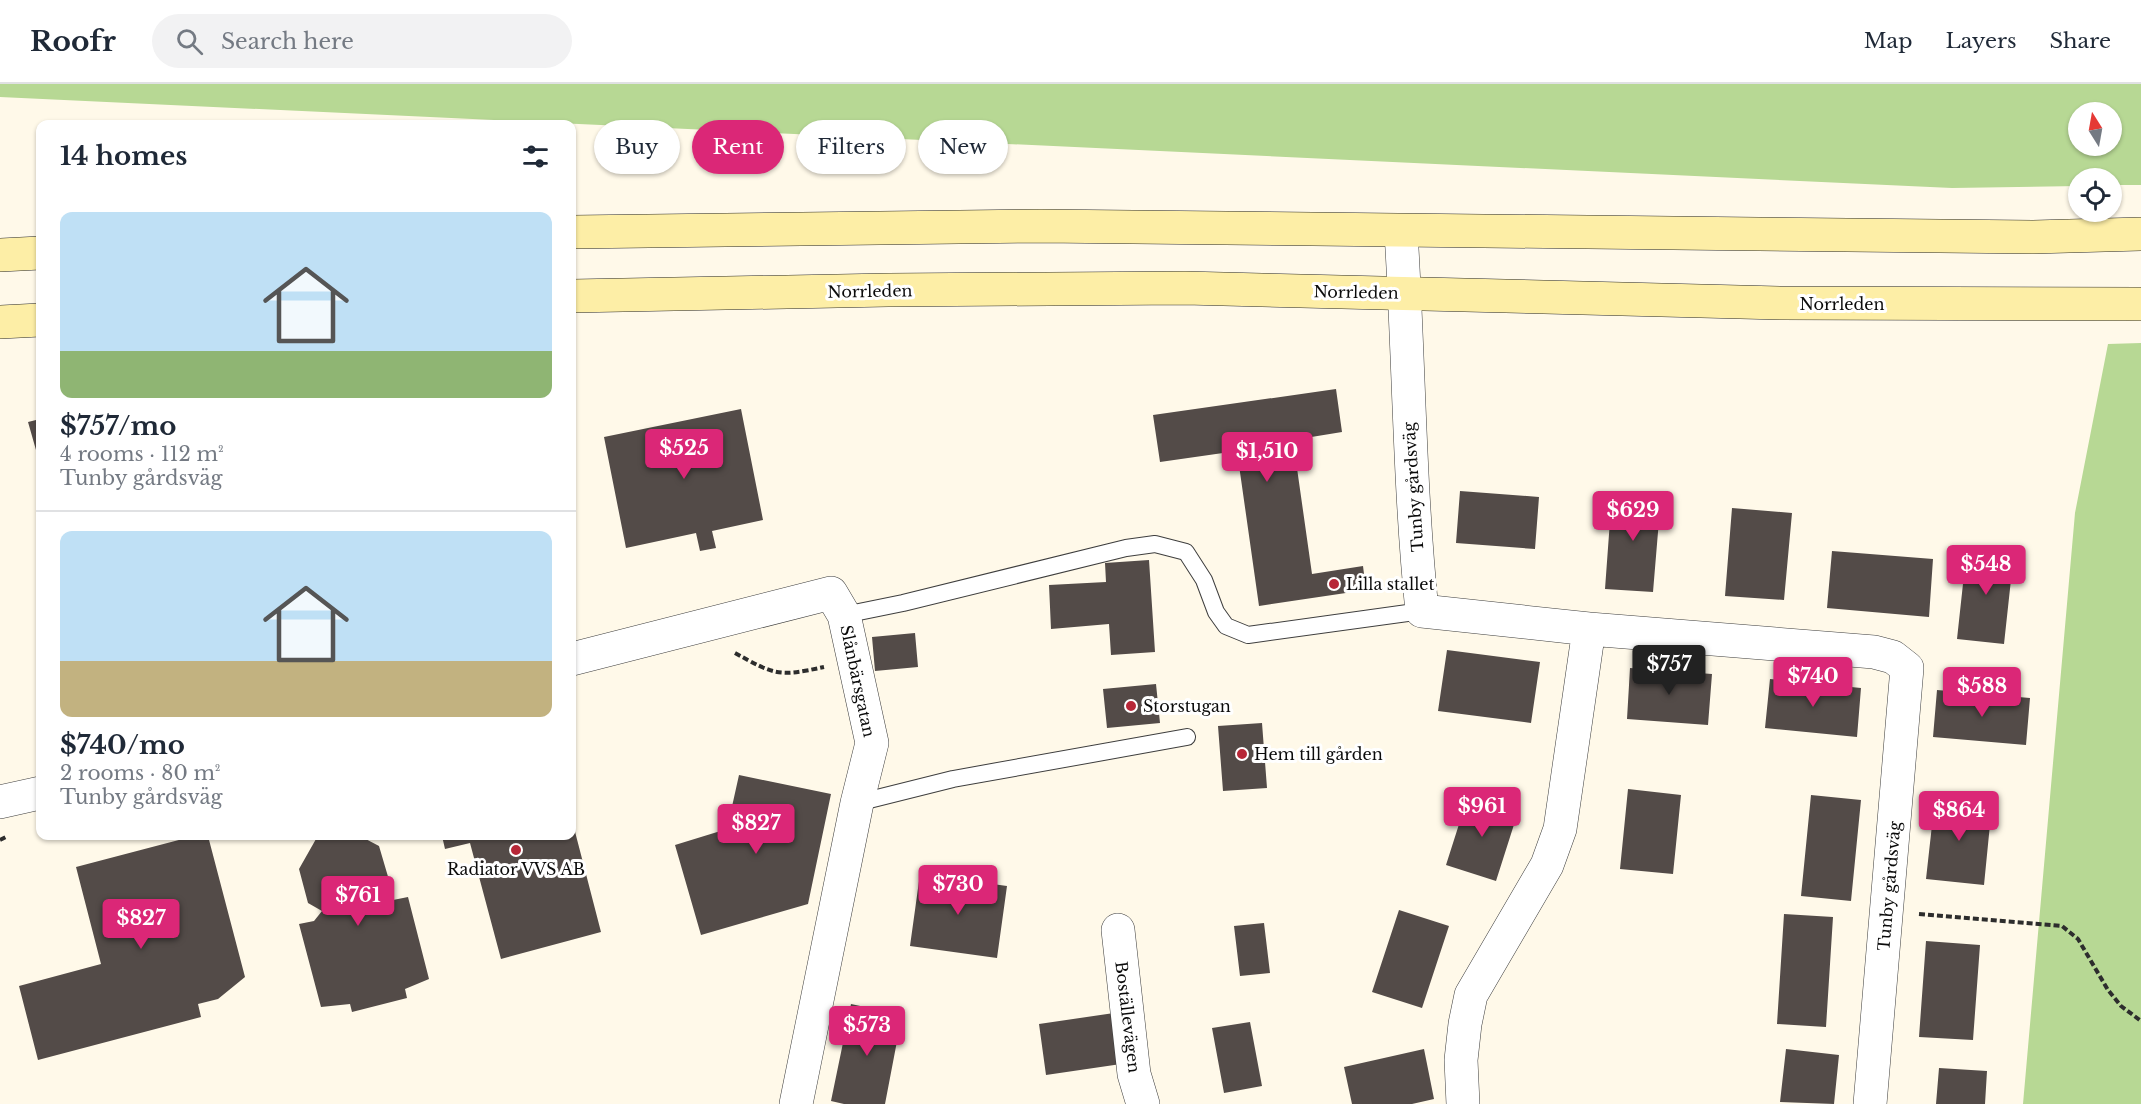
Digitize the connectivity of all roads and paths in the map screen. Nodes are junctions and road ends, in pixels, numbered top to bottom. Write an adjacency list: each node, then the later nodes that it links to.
1 (576, 232): 2 (main road)
2 (1401, 232): 3 (main road); 6 (street, Tunby gårdsväg)
3 (2141, 234)
4 (36, 253): 5 (main road)
5 (0, 255)
6 (1405, 293): 7 (main road, Norrleden); 8 (main road, Norrleden); 11 (street, Tunby gårdsväg)
7 (576, 296)
8 (2141, 304)
9 (36, 320): 10 (main road)
10 (0, 322)
11 (1422, 611): 12 (lane); 13 (street, Tunby gårdsväg)
12 (844, 615): 15 (street, Slånbärsgatan); 16 (street, Slånbärsgatan)
13 (1589, 629): 21 (street, Tunby gårdsväg); 26 (street)
14 (733, 652): 16 (path)
15 (576, 658)
16 (854, 660): 20 (street, Slånbärsgatan)
17 (1187, 737): 20 (lane)
18 (36, 794): 19 (street)
19 (0, 802)
20 (858, 803): 24 (street, Slånbärsgatan)
21 (1886, 914): 23 (path); 27 (street, Tunby gårdsväg)
22 (1118, 930): 25 (street, Boställevägen)
23 (2141, 1021)
24 (796, 1104)
25 (1143, 1104)
26 (1463, 1104)
27 (1870, 1104)

